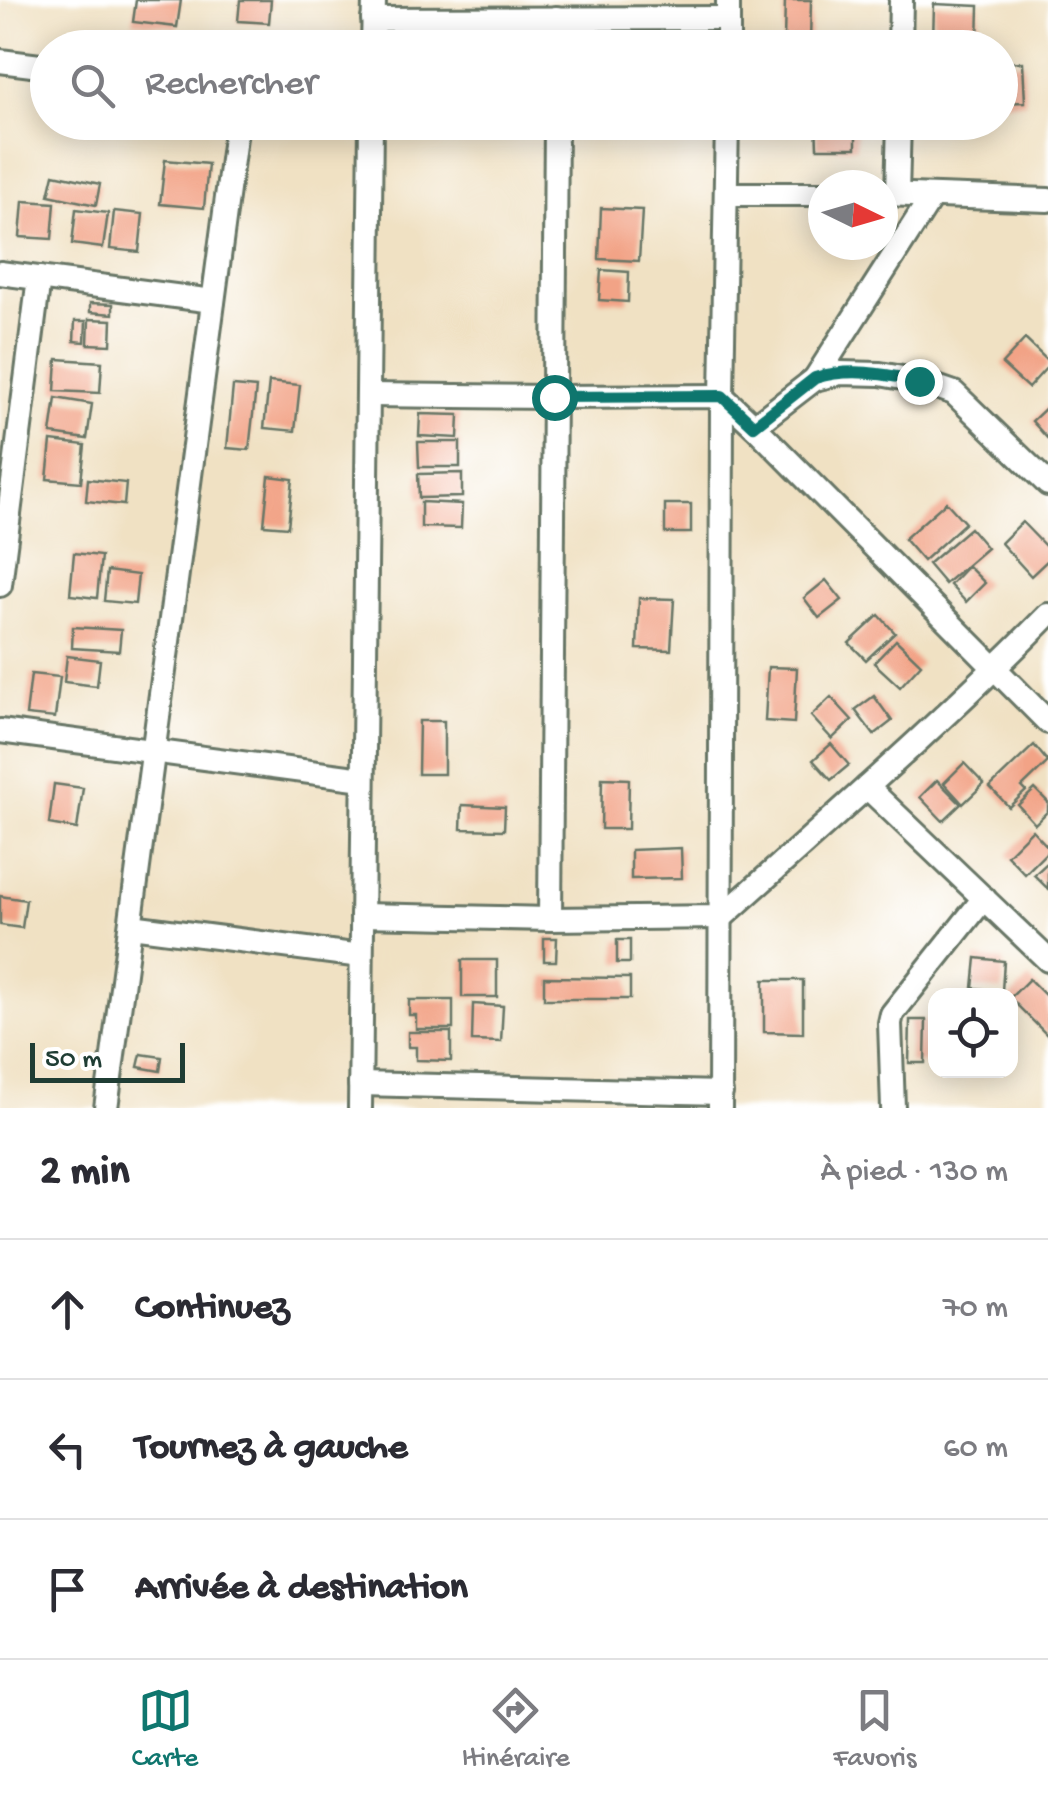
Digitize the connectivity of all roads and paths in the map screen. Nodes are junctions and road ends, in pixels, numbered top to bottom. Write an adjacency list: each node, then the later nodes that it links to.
1 (902, 0): 6 (street)
2 (728, 9): 4 (street)
3 (374, 10): 4 (street)
4 (556, 18): 5 (street)
5 (556, 30)
6 (901, 30)
7 (0, 61): 8 (street)
8 (30, 65)
9 (235, 140): 22 (street)
10 (371, 140): 24 (street)
11 (556, 140): 26 (street)
12 (727, 140): 15 (street)
13 (897, 140): 14 (street)
14 (893, 170)
15 (726, 194): 16 (street); 25 (street)
16 (808, 194)
17 (898, 194): 18 (street)
18 (932, 196): 19 (street); 23 (street)
19 (1048, 200)
20 (0, 273): 21 (street)
21 (39, 278): 22 (street); 29 (street)
22 (213, 302): 35 (street)
23 (815, 378): 27 (street); 28 (street)
24 (368, 395): 26 (street); 36 (street)
25 (722, 396): 26 (street); 27 (street); 40 (street)
26 (554, 397): 41 (street)
27 (754, 426): 32 (street)
28 (1048, 484)
29 (6, 485): 30 (street)
30 (0, 585)
31 (1048, 615): 32 (street)
32 (994, 670): 33 (street); 37 (street)
33 (1048, 722)
34 (0, 732): 35 (street)
35 (154, 752): 36 (street); 42 (street)
36 (363, 778): 39 (street)
37 (867, 788): 38 (street); 40 (street)
38 (984, 898): 44 (street); 49 (street)
39 (362, 915): 41 (street); 43 (street)
40 (722, 917): 41 (street); 46 (street)
41 (550, 919)
42 (130, 926): 43 (street); 47 (street)
43 (361, 956): 45 (street)
44 (1048, 960)
45 (360, 1084): 46 (street); 48 (street)
46 (720, 1100)
47 (106, 1108)
48 (360, 1108)
49 (892, 1108)

